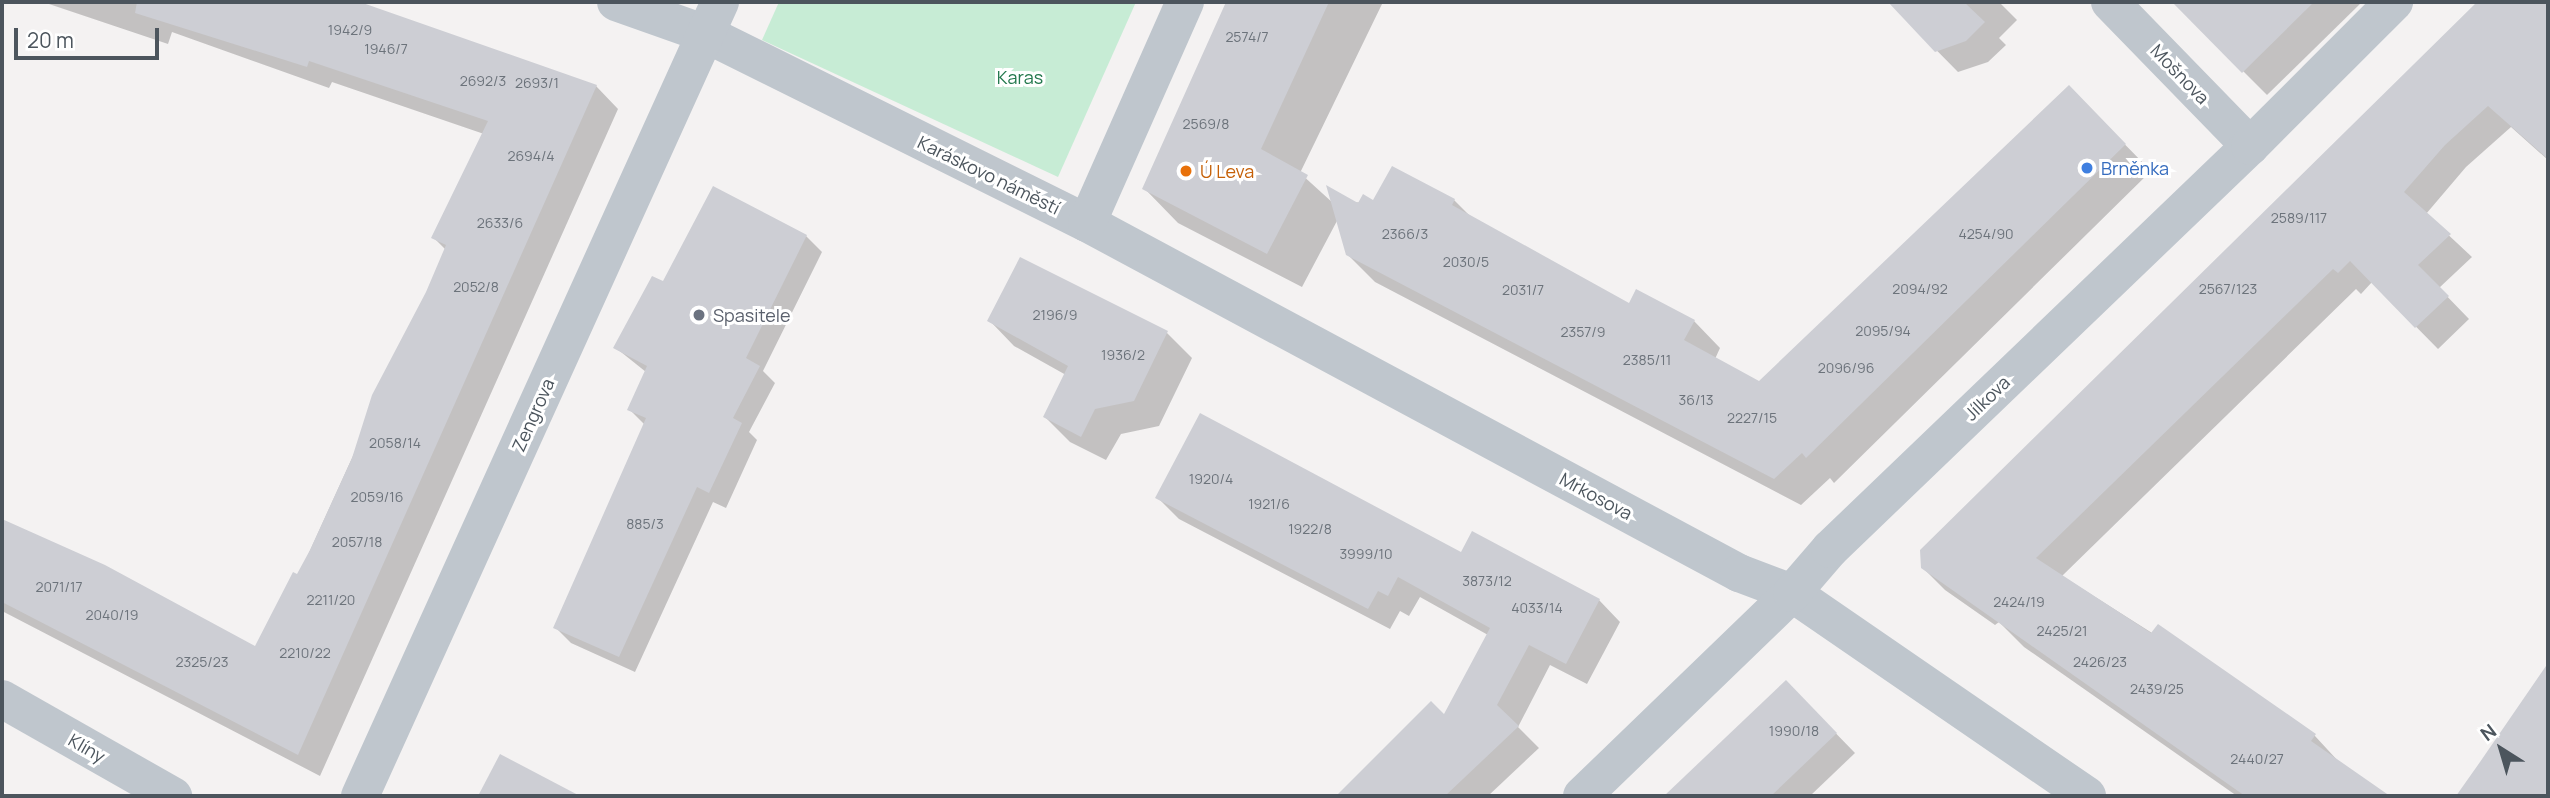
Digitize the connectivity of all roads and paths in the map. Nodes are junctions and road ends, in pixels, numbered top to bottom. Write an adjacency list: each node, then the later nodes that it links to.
1 (616, 2): 5 (street, Karáskovo náměstí)
2 (1185, 2): 7 (street)
3 (2110, 2): 6 (street, Mošnova)
4 (2394, 2): 6 (street, Jílkova)
5 (713, 18): 7 (street, Karáskovo náměstí); 11 (street, Zengrova)
6 (2250, 146): 8 (street, Jílkova)
7 (1087, 223): 8 (street, Mrkosova)
8 (1792, 593): 12 (street, Jílkova); 13 (street, Mrkosova)
9 (2, 699): 10 (street, Klíny)
10 (173, 796)
11 (360, 796)
12 (1582, 796)
13 (2087, 796)

